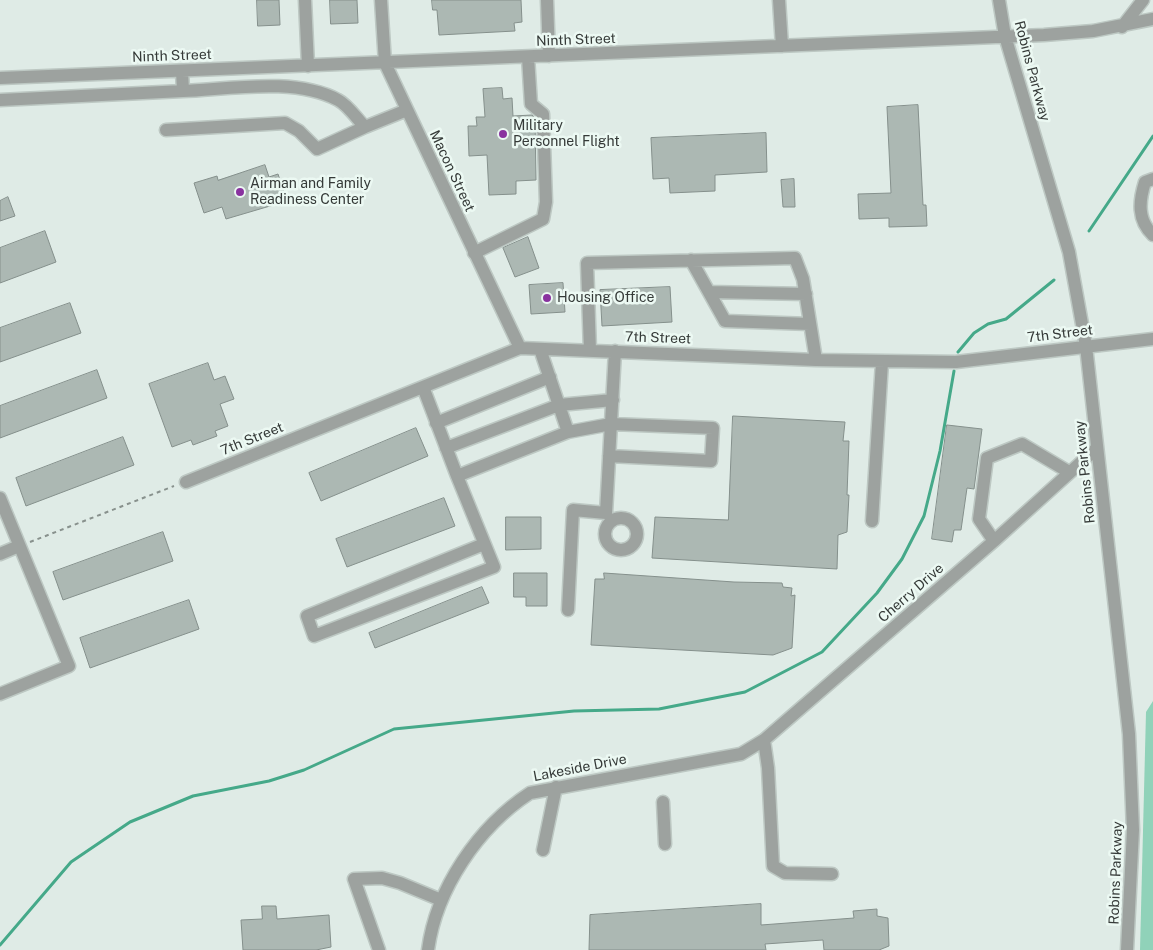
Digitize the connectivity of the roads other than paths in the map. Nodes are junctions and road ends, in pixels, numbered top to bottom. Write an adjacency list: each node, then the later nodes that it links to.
1 (305, 0): 14 (street)
2 (381, 0): 13 (street, Macon Street)
3 (547, 0): 11 (street)
4 (779, 0): 10 (street)
5 (999, 0): 9 (street, Robins Parkway)
6 (1143, 0): 8 (street)
7 (1153, 19): 8 (street, Ninth Street)
8 (1122, 27): 9 (street, Ninth Street)
9 (1005, 36): 10 (street, Ninth Street); 30 (street, Robins Parkway)
10 (782, 46): 11 (street, Ninth Street)
11 (549, 56): 12 (street, Ninth Street)
12 (528, 57): 13 (street, Ninth Street); 24 (street)
13 (384, 63): 14 (street, Ninth Street); 19 (street, Macon Street)
14 (308, 66): 15 (street, Ninth Street)
15 (182, 71): 16 (street, Ninth Street); 17 (street)
16 (0, 78)
17 (183, 91): 18 (street); 20 (street)
18 (0, 100)
19 (407, 110): 20 (street); 24 (street, Macon Street)
20 (365, 127): 21 (street)
21 (166, 130)
22 (1153, 179): 23 (street)
23 (1153, 235)
24 (474, 253): 31 (street, Macon Street)
25 (691, 260): 26 (street); 27 (street); 33 (street)
26 (709, 292): 27 (street); 28 (street)
27 (806, 294): 28 (street)
28 (810, 324): 35 (street)
29 (1153, 339): 30 (street, 7th Street)
30 (1086, 346): 36 (street, 7th Street); 45 (street, Robins Parkway)
31 (520, 348): 32 (street, 7th Street); 38 (street, 7th Street)
32 (540, 349): 33 (street, 7th Street); 37 (street)
33 (590, 351): 34 (street, 7th Street)
34 (615, 352): 35 (street, 7th Street); 39 (street)
35 (816, 360): 36 (street, 7th Street)
36 (882, 362): 51 (street)
37 (550, 378): 40 (street); 41 (street)
38 (423, 387): 41 (street); 49 (street, 7th Street)
39 (612, 400): 40 (street); 42 (street)
40 (559, 405): 43 (street); 44 (street)
41 (436, 423): 44 (street)
42 (611, 424): 43 (street); 46 (street); 46 (street)
43 (568, 432): 48 (street)
44 (446, 448): 48 (street)
45 (1097, 448): 47 (street, Cherry Drive); 67 (street, Robins Parkway)
46 (609, 456): 56 (street)
47 (1069, 472): 52 (street, Cherry Drive); 52 (street)
48 (457, 476): 53 (street)
49 (186, 482)
50 (0, 498): 54 (street)
51 (872, 521)
52 (994, 541): 58 (street, Cherry Drive)
53 (484, 544): 53 (street)
54 (20, 546): 55 (street); 57 (street)
55 (0, 554)
56 (568, 610)
57 (0, 694)
58 (764, 740): 59 (street, Lakeside Drive); 63 (street)
59 (556, 788): 62 (street); 64 (street, Lakeside Drive)
60 (663, 802): 61 (street)
61 (665, 844)
62 (543, 850)
63 (832, 874)
64 (441, 900): 65 (street); 66 (street, Lakeside Drive)
65 (378, 950)
66 (428, 950)
67 (1127, 950)

